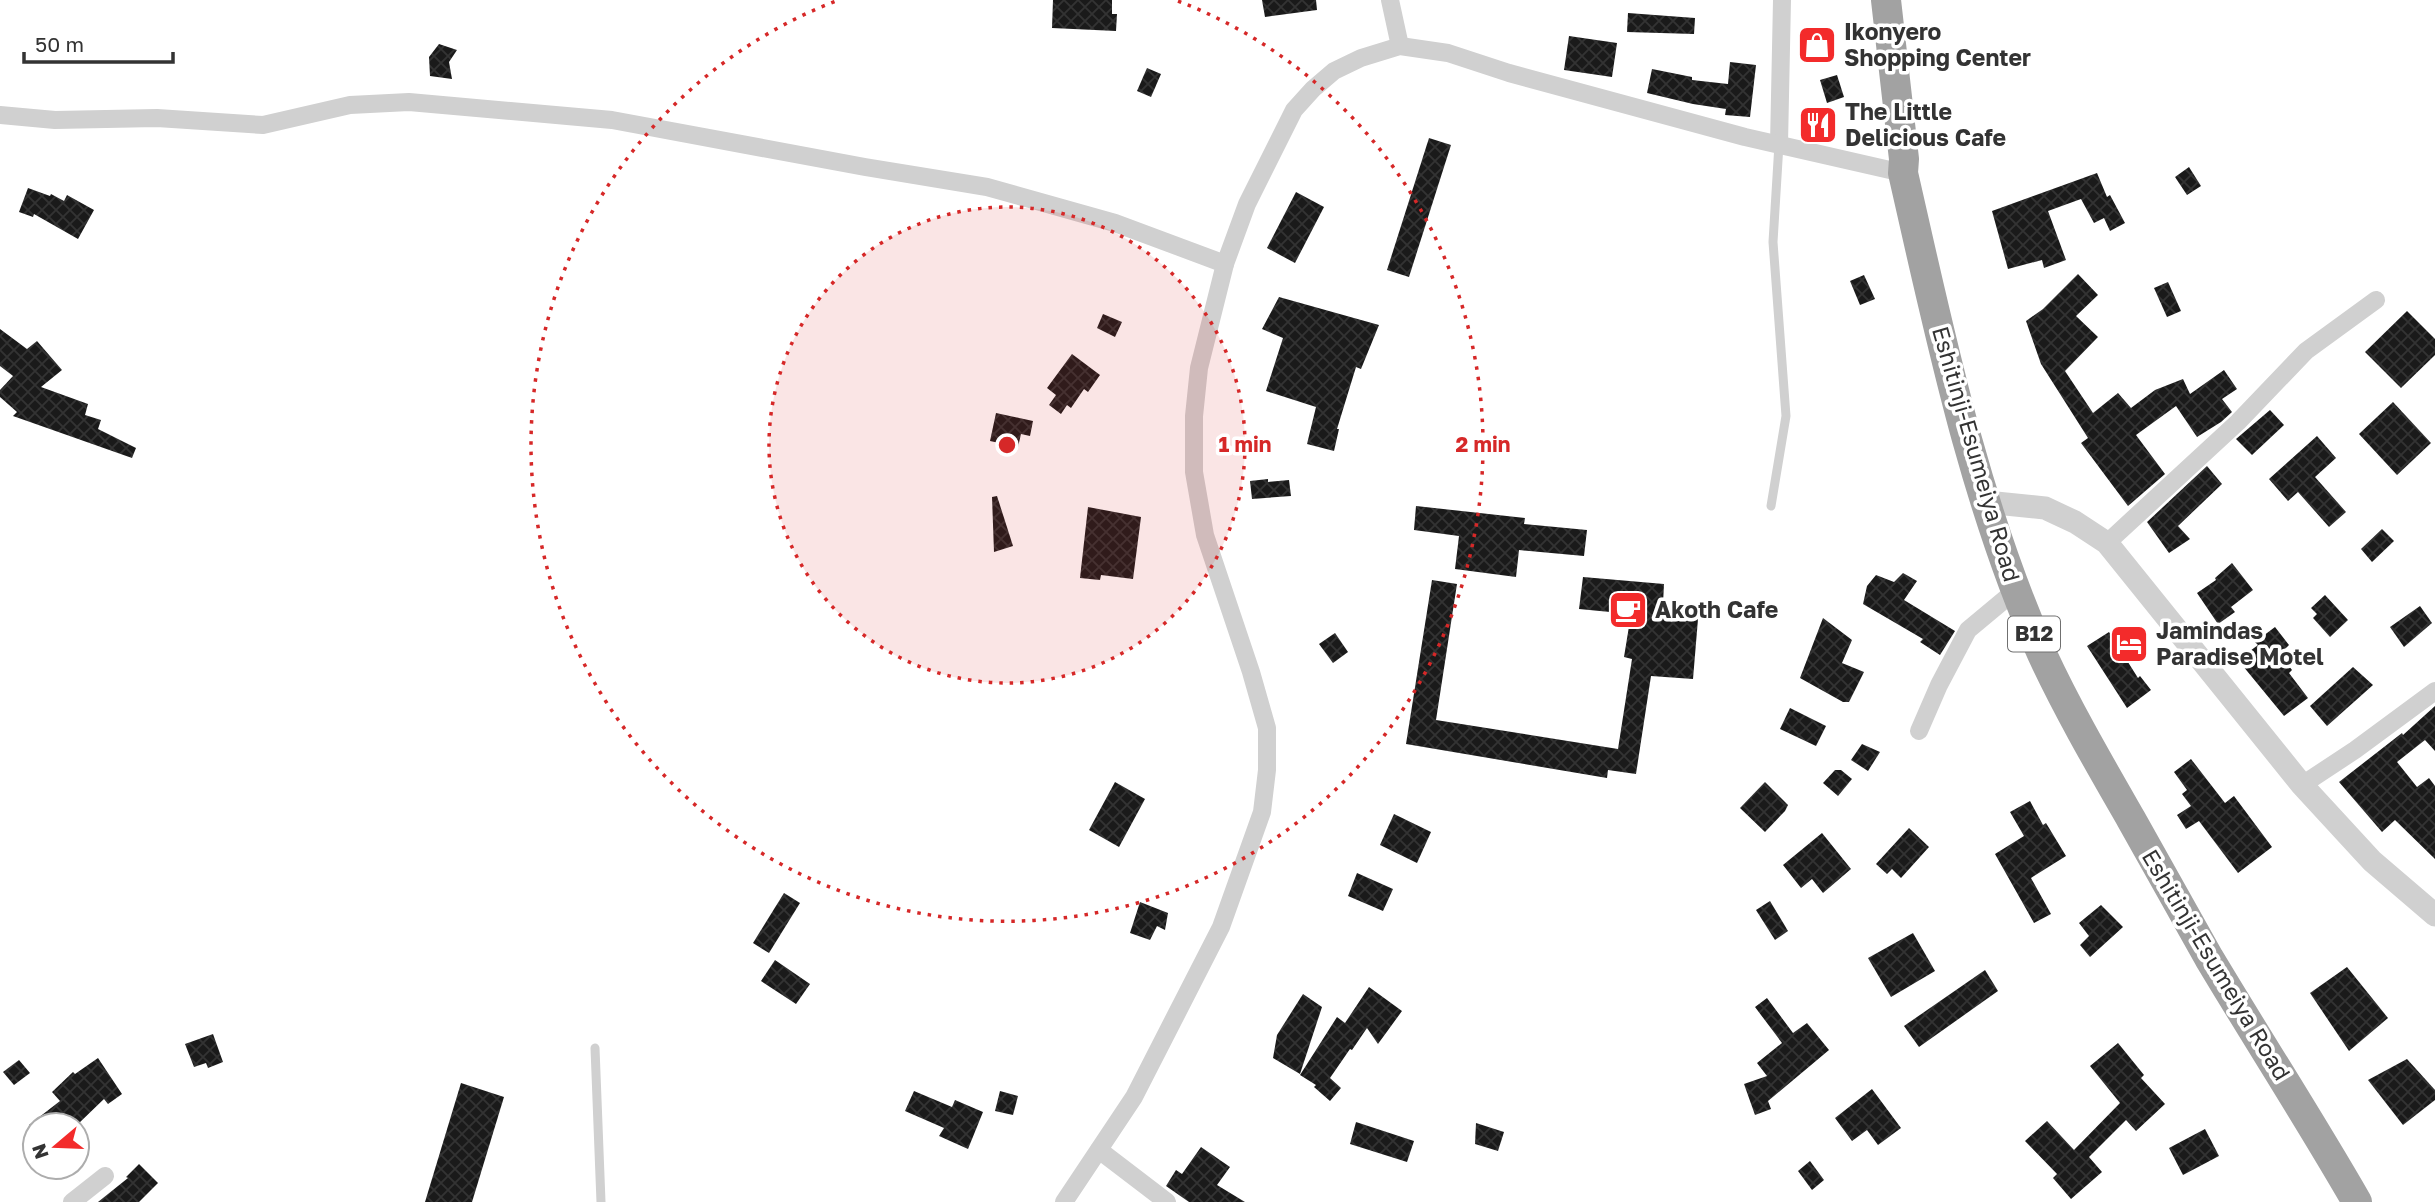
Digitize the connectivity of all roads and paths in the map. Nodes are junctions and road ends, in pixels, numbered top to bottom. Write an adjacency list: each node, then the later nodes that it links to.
1 (1390, 0): 4 (street)
2 (1782, 0): 6 (street)
3 (1886, 0): 7 (highway, Eshitinji-Esumeiya Road / B12)
4 (1400, 46): 6 (street); 8 (street)
5 (0, 115): 8 (street)
6 (1779, 144): 7 (street); 11 (lane)
7 (1903, 173): 10 (highway, Eshitinji-Esumeiya Road / B12)
8 (1225, 264): 19 (street)
9 (2376, 300): 12 (street)
10 (1986, 502): 12 (street); 13 (highway, Eshitinji-Esumeiya Road / B12)
11 (1771, 506)
12 (2107, 543): 16 (street)
13 (2016, 590): 15 (street); 25 (highway, Eshitinji-Esumeiya Road / B12)
14 (2435, 691): 16 (street)
15 (1919, 731)
16 (2302, 785): 17 (street)
17 (2435, 915)
18 (595, 1048): 22 (lane)
19 (1099, 1150): 23 (street); 24 (street)
20 (105, 1176): 21 (street)
21 (72, 1202)
22 (601, 1202)
23 (1064, 1202)
24 (1167, 1202)
25 (2357, 1202)

